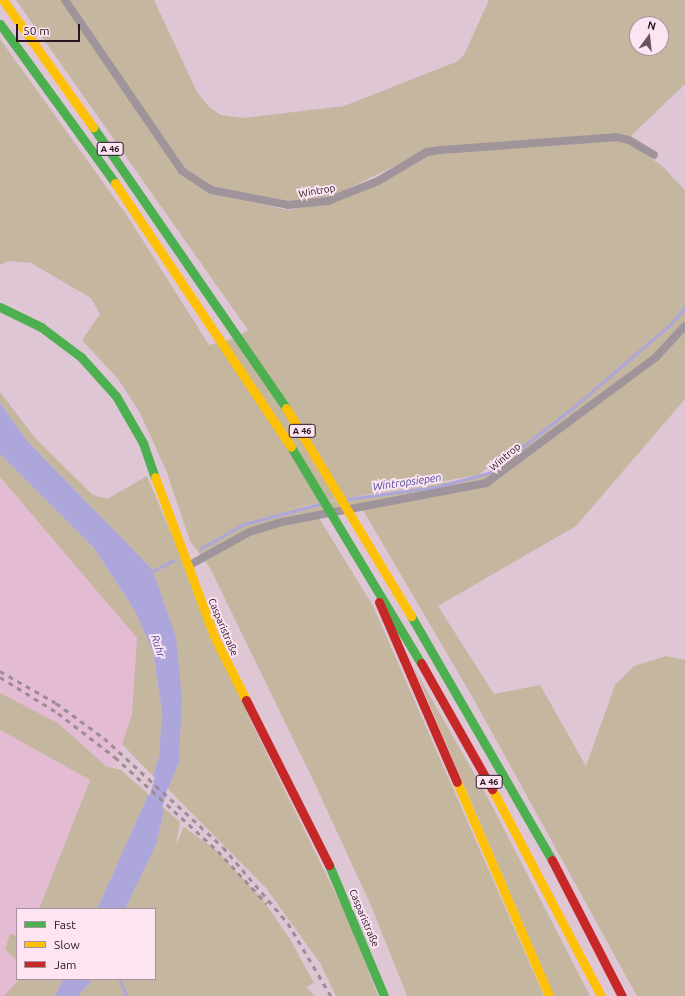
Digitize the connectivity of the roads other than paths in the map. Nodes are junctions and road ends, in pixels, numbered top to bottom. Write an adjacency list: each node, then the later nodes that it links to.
1 (3, 0): 12 (main road, A 46)
2 (65, 0): 4 (street, Wintrop)
3 (0, 24): 8 (main road, A 46)
4 (654, 156)
5 (0, 307): 7 (main road, Casparistraße)
6 (685, 326): 7 (street, Wintrop)
7 (188, 566): 9 (main road, Casparistraße)
8 (369, 573): 10 (main road); 11 (main road, A 46)
9 (384, 996)
10 (549, 996)
11 (601, 996)
12 (622, 996)

